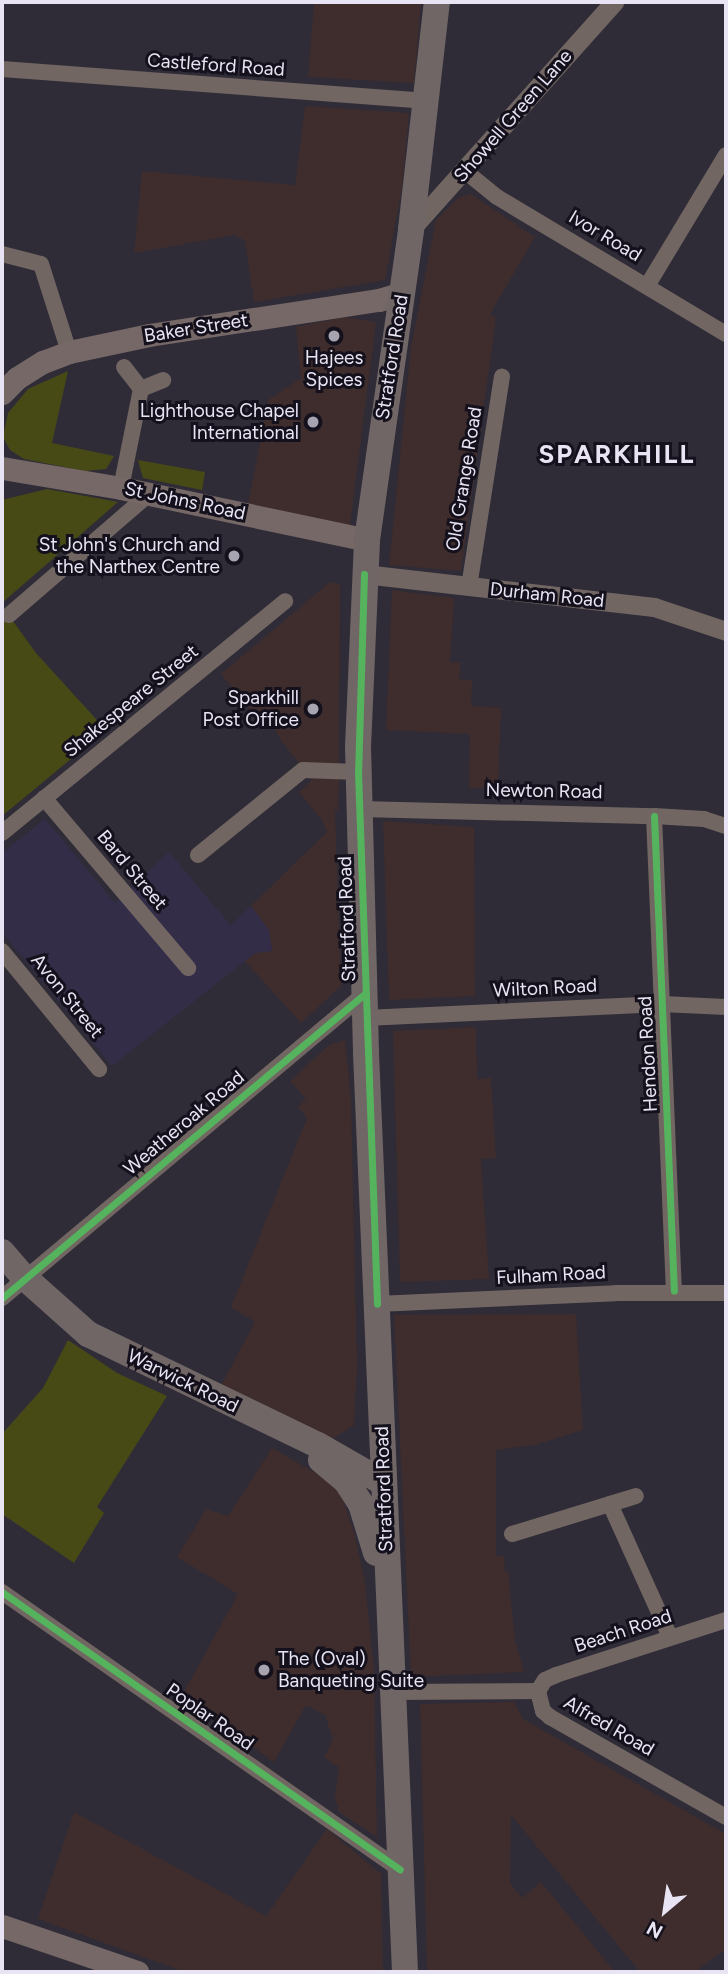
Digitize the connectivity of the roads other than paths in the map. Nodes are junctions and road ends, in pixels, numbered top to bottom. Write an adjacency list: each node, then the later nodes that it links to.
1 (437, 2): 4 (highway, Stratford Road)
2 (614, 2): 6 (street, Showell Green Lane)
3 (2, 69): 4 (street, Castleford Road)
4 (428, 101): 7 (highway, Stratford Road)
5 (726, 155): 9 (street)
6 (465, 170): 7 (street, Showell Green Lane); 9 (street, Ivor Road)
7 (411, 229): 10 (highway, Stratford Road)
8 (2, 254): 12 (street)
9 (648, 286): 11 (street, Ivor Road)
10 (402, 293): 12 (main road, Baker Street); 21 (highway, Stratford Road)
11 (726, 334)
12 (69, 352): 17 (main road, Baker Street)
13 (124, 367): 16 (street)
14 (502, 377): 23 (street, Old Grange Road)
15 (163, 380): 16 (street)
16 (141, 389): 19 (street)
17 (2, 393)
18 (2, 468): 19 (main road, St Johns Road)
19 (121, 488): 20 (main road, St Johns Road)
20 (149, 494): 21 (main road, St Johns Road); 25 (street)
21 (367, 540): 22 (highway, Stratford Road)
22 (364, 574): 23 (street, Durham Road); 27 (highway, Stratford Road)
23 (469, 587): 26 (street, Durham Road)
24 (285, 601): 28 (street, Shakespeare Street)
25 (9, 615)
26 (726, 631)
27 (358, 772): 29 (highway, Stratford Road); 33 (street)
28 (44, 799): 32 (street, Shakespeare Street); 35 (street, Bard Street)
29 (360, 809): 30 (street, Newton Road); 37 (highway, Stratford Road)
30 (654, 816): 31 (street, Newton Road); 36 (street, Hendon Road)
31 (726, 826)
32 (2, 833)
33 (198, 855)
34 (2, 951): 39 (street, Avon Street)
35 (188, 968)
36 (662, 1004): 37 (street, Wilton Road); 38 (street, Wilton Road); 42 (street, Hendon Road)
37 (365, 1005): 41 (street, Weatheroak Road); 45 (highway, Stratford Road)
38 (726, 1007)
39 (99, 1069)
40 (2, 1252): 41 (highway, Warwick Road)
41 (24, 1277): 44 (street, Weatheroak Road); 46 (highway, Warwick Road)
42 (674, 1291): 43 (street, Fulham Road); 45 (street, Fulham Road)
43 (726, 1293)
44 (2, 1298)
45 (377, 1304): 47 (highway, Stratford Road)
46 (264, 1422): 47 (highway, Warwick Road); 53 (highway)
47 (384, 1483): 53 (highway, Stratford Road)
48 (636, 1496): 49 (street)
49 (610, 1504): 50 (street); 54 (street)
50 (512, 1534)
51 (2, 1592): 58 (street, Poplar Road)
52 (726, 1620): 54 (street, Beach Road)
53 (390, 1627): 56 (highway, Stratford Road)
54 (670, 1637): 55 (street, Beach Road)
55 (538, 1690): 56 (street); 57 (street, Alfred Road)
56 (393, 1692): 58 (highway, Stratford Road)
57 (726, 1817)
58 (400, 1870): 62 (highway, Stratford Road)
59 (2, 1927): 60 (main road)
60 (98, 1966): 61 (main road)
61 (137, 1972)
62 (405, 1972)

